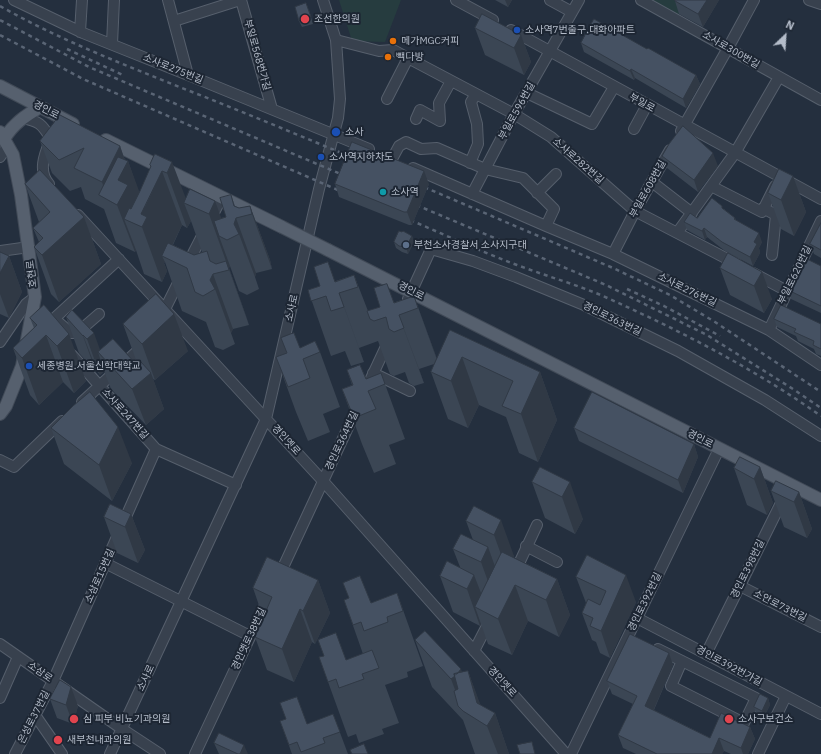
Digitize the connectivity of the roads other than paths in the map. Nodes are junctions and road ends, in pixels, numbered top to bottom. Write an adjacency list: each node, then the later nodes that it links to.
1 (14, 0): 16 (street, 소사로275번길)
2 (82, 0): 16 (street)
3 (114, 0): 18 (street)
4 (168, 0): 15 (street)
5 (240, 0): 15 (street); 33 (street, 부일로568번가길)
6 (323, 0): 17 (street, 소사로)
7 (456, 0): 20 (street, 부일로)
8 (550, 0): 14 (street)
9 (579, 0): 14 (street)
10 (641, 0): 19 (street, 소사로300번길)
11 (754, 0): 19 (street, 부일로608번길)
12 (809, 0): 13 (street)
13 (821, 4)
14 (572, 12): 20 (street)
15 (174, 20): 22 (street)
16 (80, 32): 18 (street, 소사로275번길)
17 (336, 40): 21 (street, 소사로282번길); 42 (street, 소사로)
18 (112, 44): 22 (street, 소사로275번길)
19 (728, 48): 23 (street, 소사로300번길); 38 (street, 부일로608번길)
20 (550, 52): 26 (street, 부일로); 27 (street, 부일로596번길)
21 (408, 58): 24 (street, 소사로282번길); 29 (street)
22 (188, 74): 33 (street, 소사로275번길)
23 (779, 78): 30 (street, 소사로300번길); 45 (street)
24 (452, 81): 28 (street, 소사로282번길); 37 (street)
25 (0, 86): 32 (main road, 경인로)
26 (614, 87): 27 (street); 31 (street, 부일로)
27 (527, 93): 34 (street, 부일로596번길)
28 (476, 94): 34 (street, 소사로282번길); 48 (street)
29 (387, 99)
30 (821, 100)
31 (647, 105): 38 (street, 부일로); 40 (street)
32 (40, 107): 35 (main road); 36 (main road, 경인로)
33 (272, 109): 42 (street, 소사로275번길)
34 (514, 114): 49 (street, 부일로596번길); 61 (street, 소사로282번길)
35 (22, 118): 43 (main road); 44 (street)
36 (61, 118): 39 (main road, 경인로); 44 (street)
37 (416, 119)
38 (684, 126): 45 (street, 부일로); 52 (street, 부일로608번길)
39 (81, 128)
40 (634, 129)
41 (94, 134): 57 (main road, 경인로)
42 (333, 134): 47 (street, 소사로276번길); 89 (street, 소사로)
43 (4, 139): 46 (street); 66 (main road, 호현로)
44 (51, 139): 54 (street)
45 (735, 153): 51 (street, 부일로); 53 (street)
46 (0, 157)
47 (392, 160): 48 (street); 56 (street, 소사로276번길)
48 (470, 163): 49 (street)
49 (485, 169): 55 (street); 56 (street, 부일로596번길)
50 (556, 174): 55 (street)
51 (780, 177): 58 (street, 부일로); 60 (street)
52 (652, 182): 61 (street, 부일로608번길); 62 (street)
53 (711, 186): 60 (street); 62 (street)
54 (56, 191)
55 (537, 193): 64 (street)
56 (472, 194): 64 (street, 소사로276번길)
57 (222, 197): 72 (main road, 경인로, bridge); 75 (street)
58 (821, 199)
59 (72, 208): 70 (street, 경인옛로)
60 (764, 208): 69 (street)
61 (635, 211): 65 (street, 소사로282번길); 68 (street, 부일로608번길)
62 (692, 213): 65 (street)
63 (821, 221): 71 (street, 부일로620번길)
64 (546, 226): 68 (street, 소사로276번길)
65 (677, 233): 71 (street, 소사로282번길)
66 (29, 247): 67 (street); 73 (main road, 호현로)
67 (0, 251)
68 (613, 254): 79 (street, 소사로276번길)
69 (772, 255)
70 (119, 259): 75 (street, 경인옛로); 77 (street)
71 (787, 291): 79 (street, 부일로620번길)
72 (412, 292): 74 (street); 90 (street, 경인로363번길); 92 (main road, 경인로)
73 (35, 297): 78 (main road, 호현로); 82 (street)
74 (405, 305)
75 (165, 309): 89 (street, 경인옛로)
76 (99, 314): 77 (street)
77 (54, 318): 78 (street)
78 (30, 328): 88 (main road, 호현로)
79 (769, 330): 84 (street, 소사로276번길)
80 (393, 332): 85 (street, 경인로364번길)
81 (150, 339): 86 (street)
82 (0, 342)
83 (67, 350): 86 (street, 소사로247번길)
84 (821, 365)
85 (373, 373): 87 (street); 94 (street, 경인로364번길)
86 (99, 385): 91 (street, 소사로247번길); 93 (street)
87 (410, 391)
88 (0, 414)
89 (266, 419): 94 (street, 경인옛로); 96 (street, 소사로)
90 (821, 436)
91 (156, 449): 96 (street, 소사로247번길); 101 (street, 소삼로15번길)
92 (719, 449): 95 (main road, 경인로); 106 (street, 경인로392번길)
93 (0, 460)
94 (323, 481): 108 (street, 경인옛로38번길); 111 (street, 경인옛로)
95 (790, 484): 97 (main road, 경인로); 103 (street, 경인로398번길)
96 (236, 485): 104 (street, 소사로)
97 (821, 500)
98 (537, 525): 99 (street)
99 (526, 546): 100 (street); 102 (street)
100 (557, 562)
101 (105, 563): 104 (street); 115 (street, 소삼로15번길)
102 (510, 581)
103 (740, 586): 107 (street, 소안로73번길); 112 (street, 경인로398번길)
104 (181, 602): 108 (street); 120 (street, 소사로)
105 (496, 609): 111 (street)
106 (638, 618): 112 (street, 경인로392번가길); 127 (street, 경인로392번길)
107 (821, 627)
108 (250, 636): 125 (street, 경인옛로38번길)
109 (0, 644): 113 (street, 소삼로)
110 (649, 644): 114 (street)
111 (474, 651): 126 (street, 경인옛로)
112 (706, 654): 116 (street, 경인로392번가길)
113 (18, 657): 115 (street, 소삼로); 117 (street)
114 (682, 661): 114 (street)
115 (52, 680): 119 (street, 은성로37번길); 120 (street, 소삼로)
116 (786, 696): 118 (street, 경인로392번가길); 128 (street)
117 (0, 698)
118 (821, 714)
119 (35, 715): 121 (street, 은성로37번길); 122 (street)
120 (122, 729): 123 (street, 소사로); 124 (street, 소삼로)
121 (15, 754)
122 (62, 754)
123 (110, 754)
124 (160, 754)
125 (195, 754)
126 (566, 754)
127 (571, 754)
128 (758, 754)

